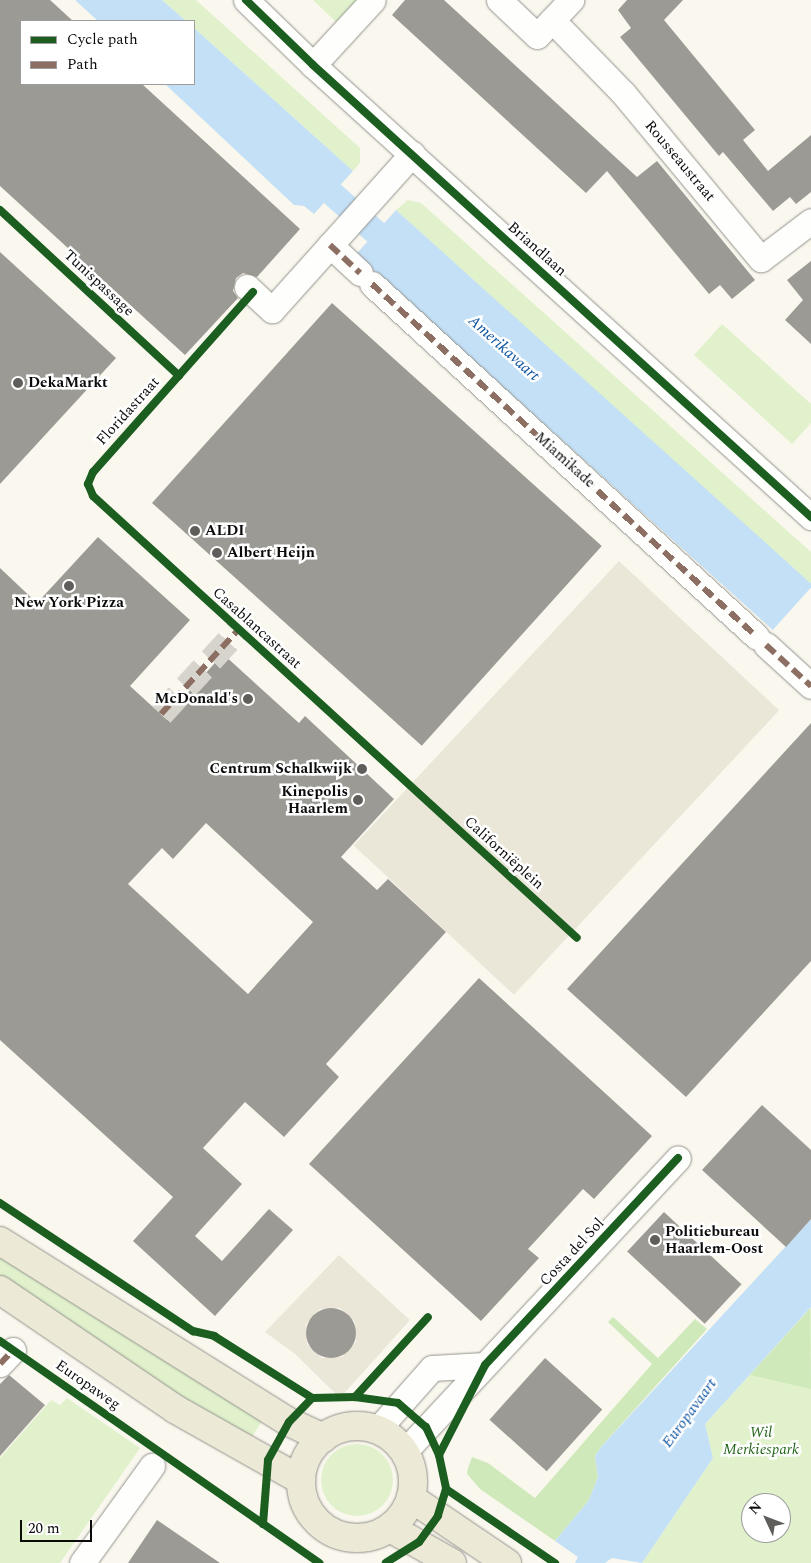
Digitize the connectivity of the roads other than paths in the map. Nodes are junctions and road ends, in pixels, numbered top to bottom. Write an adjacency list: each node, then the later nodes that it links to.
1 (246, 0): 6 (street, Briandlaan)
2 (373, 0): 6 (street)
3 (499, 0): 5 (street)
4 (571, 0): 5 (street)
5 (552, 20): 8 (street, Rousseaustraat)
6 (313, 65): 7 (street, Briandlaan)
7 (412, 154): 9 (street); 11 (street, Briandlaan)
8 (811, 221)
9 (332, 242): 10 (street); 12 (street, Miamikade)
10 (247, 287)
11 (811, 517)
12 (811, 686)
13 (678, 1158): 16 (street, Costa del Sol)
14 (0, 1241): 18 (main road)
15 (0, 1290): 21 (main road, Europaweg)
16 (485, 1365): 17 (street); 19 (street, Costa del Sol)
17 (378, 1429): 18 (main road); 19 (main road)
18 (323, 1438): 21 (main road)
19 (405, 1451): 22 (main road)
20 (152, 1466): 24 (street)
21 (301, 1480): 23 (main road)
22 (411, 1498): 23 (main road); 26 (main road)
23 (390, 1528): 25 (main road)
24 (82, 1563)
25 (452, 1563)
26 (507, 1563)

